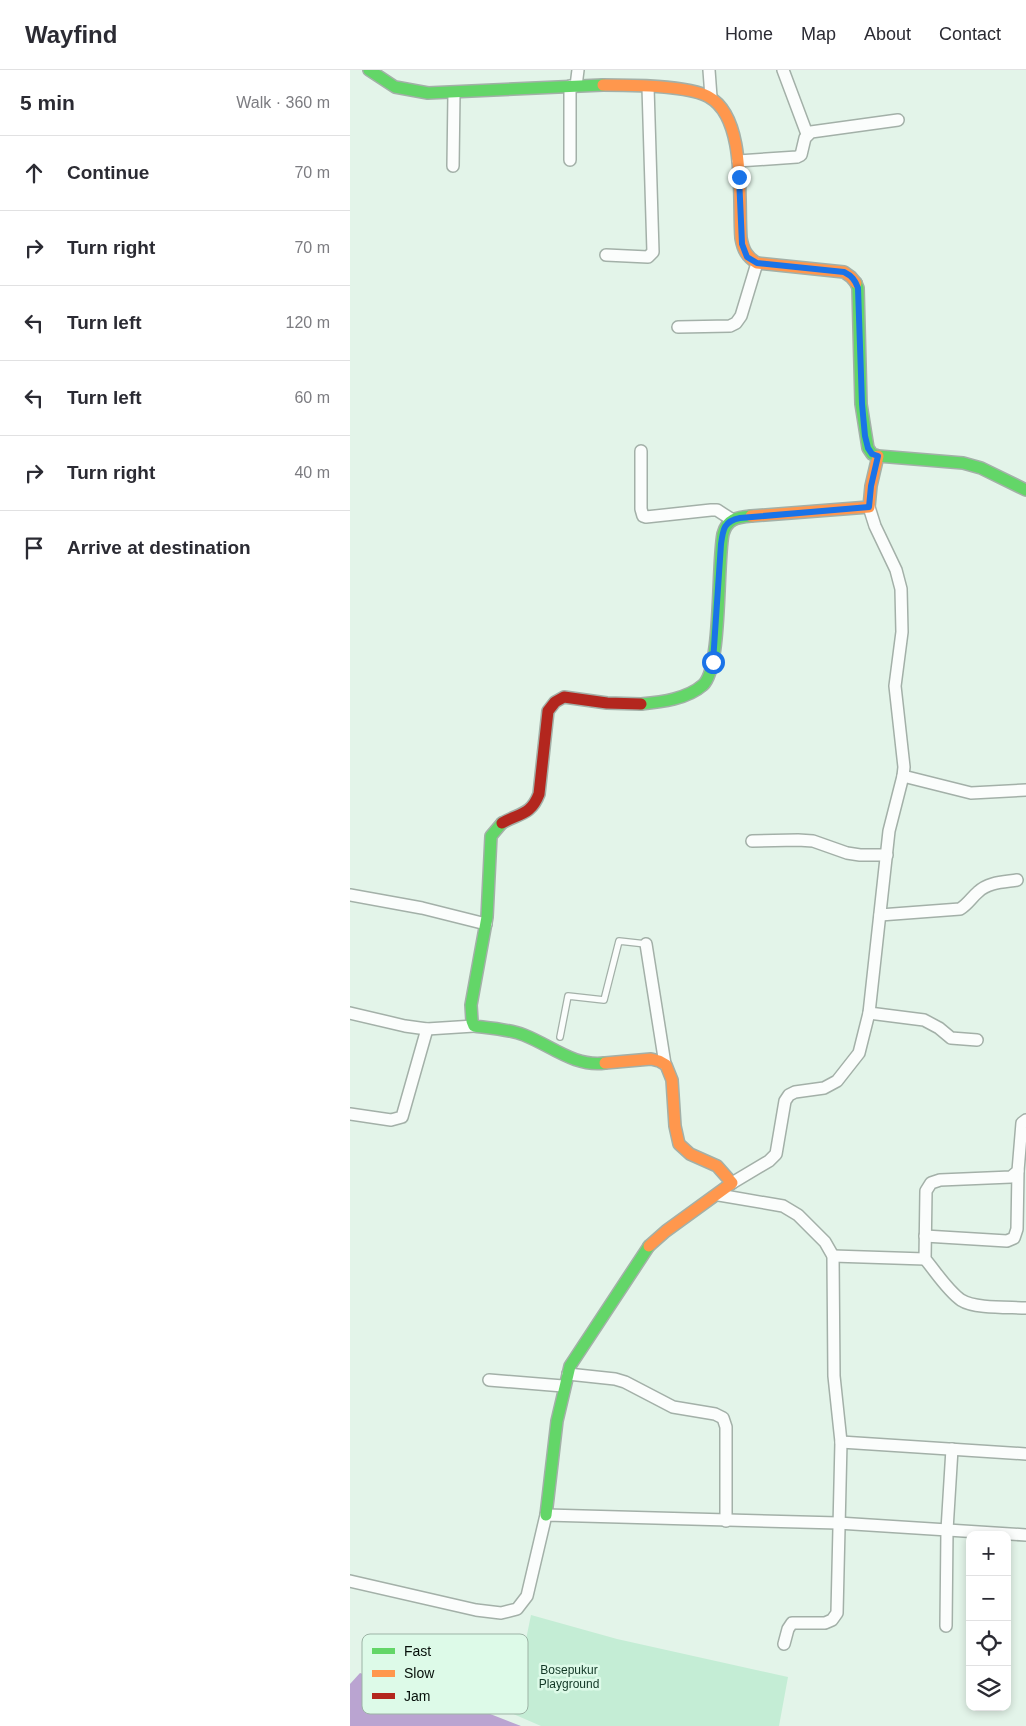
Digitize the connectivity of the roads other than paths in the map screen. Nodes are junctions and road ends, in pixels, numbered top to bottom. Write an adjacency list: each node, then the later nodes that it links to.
1 (369, 70): 7 (street)
2 (578, 70): 5 (street)
3 (708, 70): 8 (street)
4 (783, 70): 10 (street)
5 (573, 86): 6 (street); 7 (street); 11 (street)
6 (648, 86): 8 (street); 14 (street)
7 (454, 93): 13 (street)
8 (711, 97): 12 (street)
9 (898, 120): 10 (street)
10 (807, 134): 12 (street)
11 (570, 160)
12 (738, 161): 15 (street)
13 (453, 166)
14 (606, 255)
15 (757, 263): 16 (street); 18 (street)
16 (678, 327)
17 (641, 451): 21 (street)
18 (878, 456): 19 (street); 20 (street)
19 (1026, 490)
20 (869, 507): 21 (street); 22 (street)
21 (731, 519): 29 (street)
22 (904, 776): 23 (street); 25 (street)
23 (1026, 790)
24 (752, 841): 25 (street)
25 (887, 855): 28 (street)
26 (1017, 880): 28 (street)
27 (350, 895): 29 (street)
28 (880, 915): 32 (street)
29 (486, 924): 33 (street)
30 (646, 944): 35 (lane); 37 (street)
31 (350, 1013): 34 (street)
32 (870, 1013): 36 (street); 41 (street)
33 (474, 1026): 34 (street); 37 (street)
34 (427, 1029): 38 (street)
35 (560, 1037)
36 (977, 1040)
37 (665, 1064): 41 (street)
38 (350, 1114)
39 (1026, 1120): 40 (street)
40 (1018, 1171): 43 (street); 43 (street)
41 (732, 1183): 42 (street)
42 (719, 1195): 44 (street); 47 (street)
43 (925, 1236): 45 (street)
44 (834, 1256): 45 (street); 50 (street)
45 (925, 1259): 46 (street)
46 (1026, 1308)
47 (568, 1374): 49 (street); 54 (street)
48 (489, 1380): 49 (street)
49 (563, 1386): 53 (street)
50 (841, 1442): 51 (street); 55 (street)
51 (952, 1450): 52 (street); 56 (street)
52 (1026, 1454)
53 (546, 1514): 54 (street); 58 (street)
54 (726, 1521): 55 (street)
55 (838, 1523): 56 (street); 60 (street)
56 (947, 1530): 57 (street); 59 (street)
57 (1026, 1534)
58 (350, 1581)
59 (946, 1626)
60 (784, 1644)

